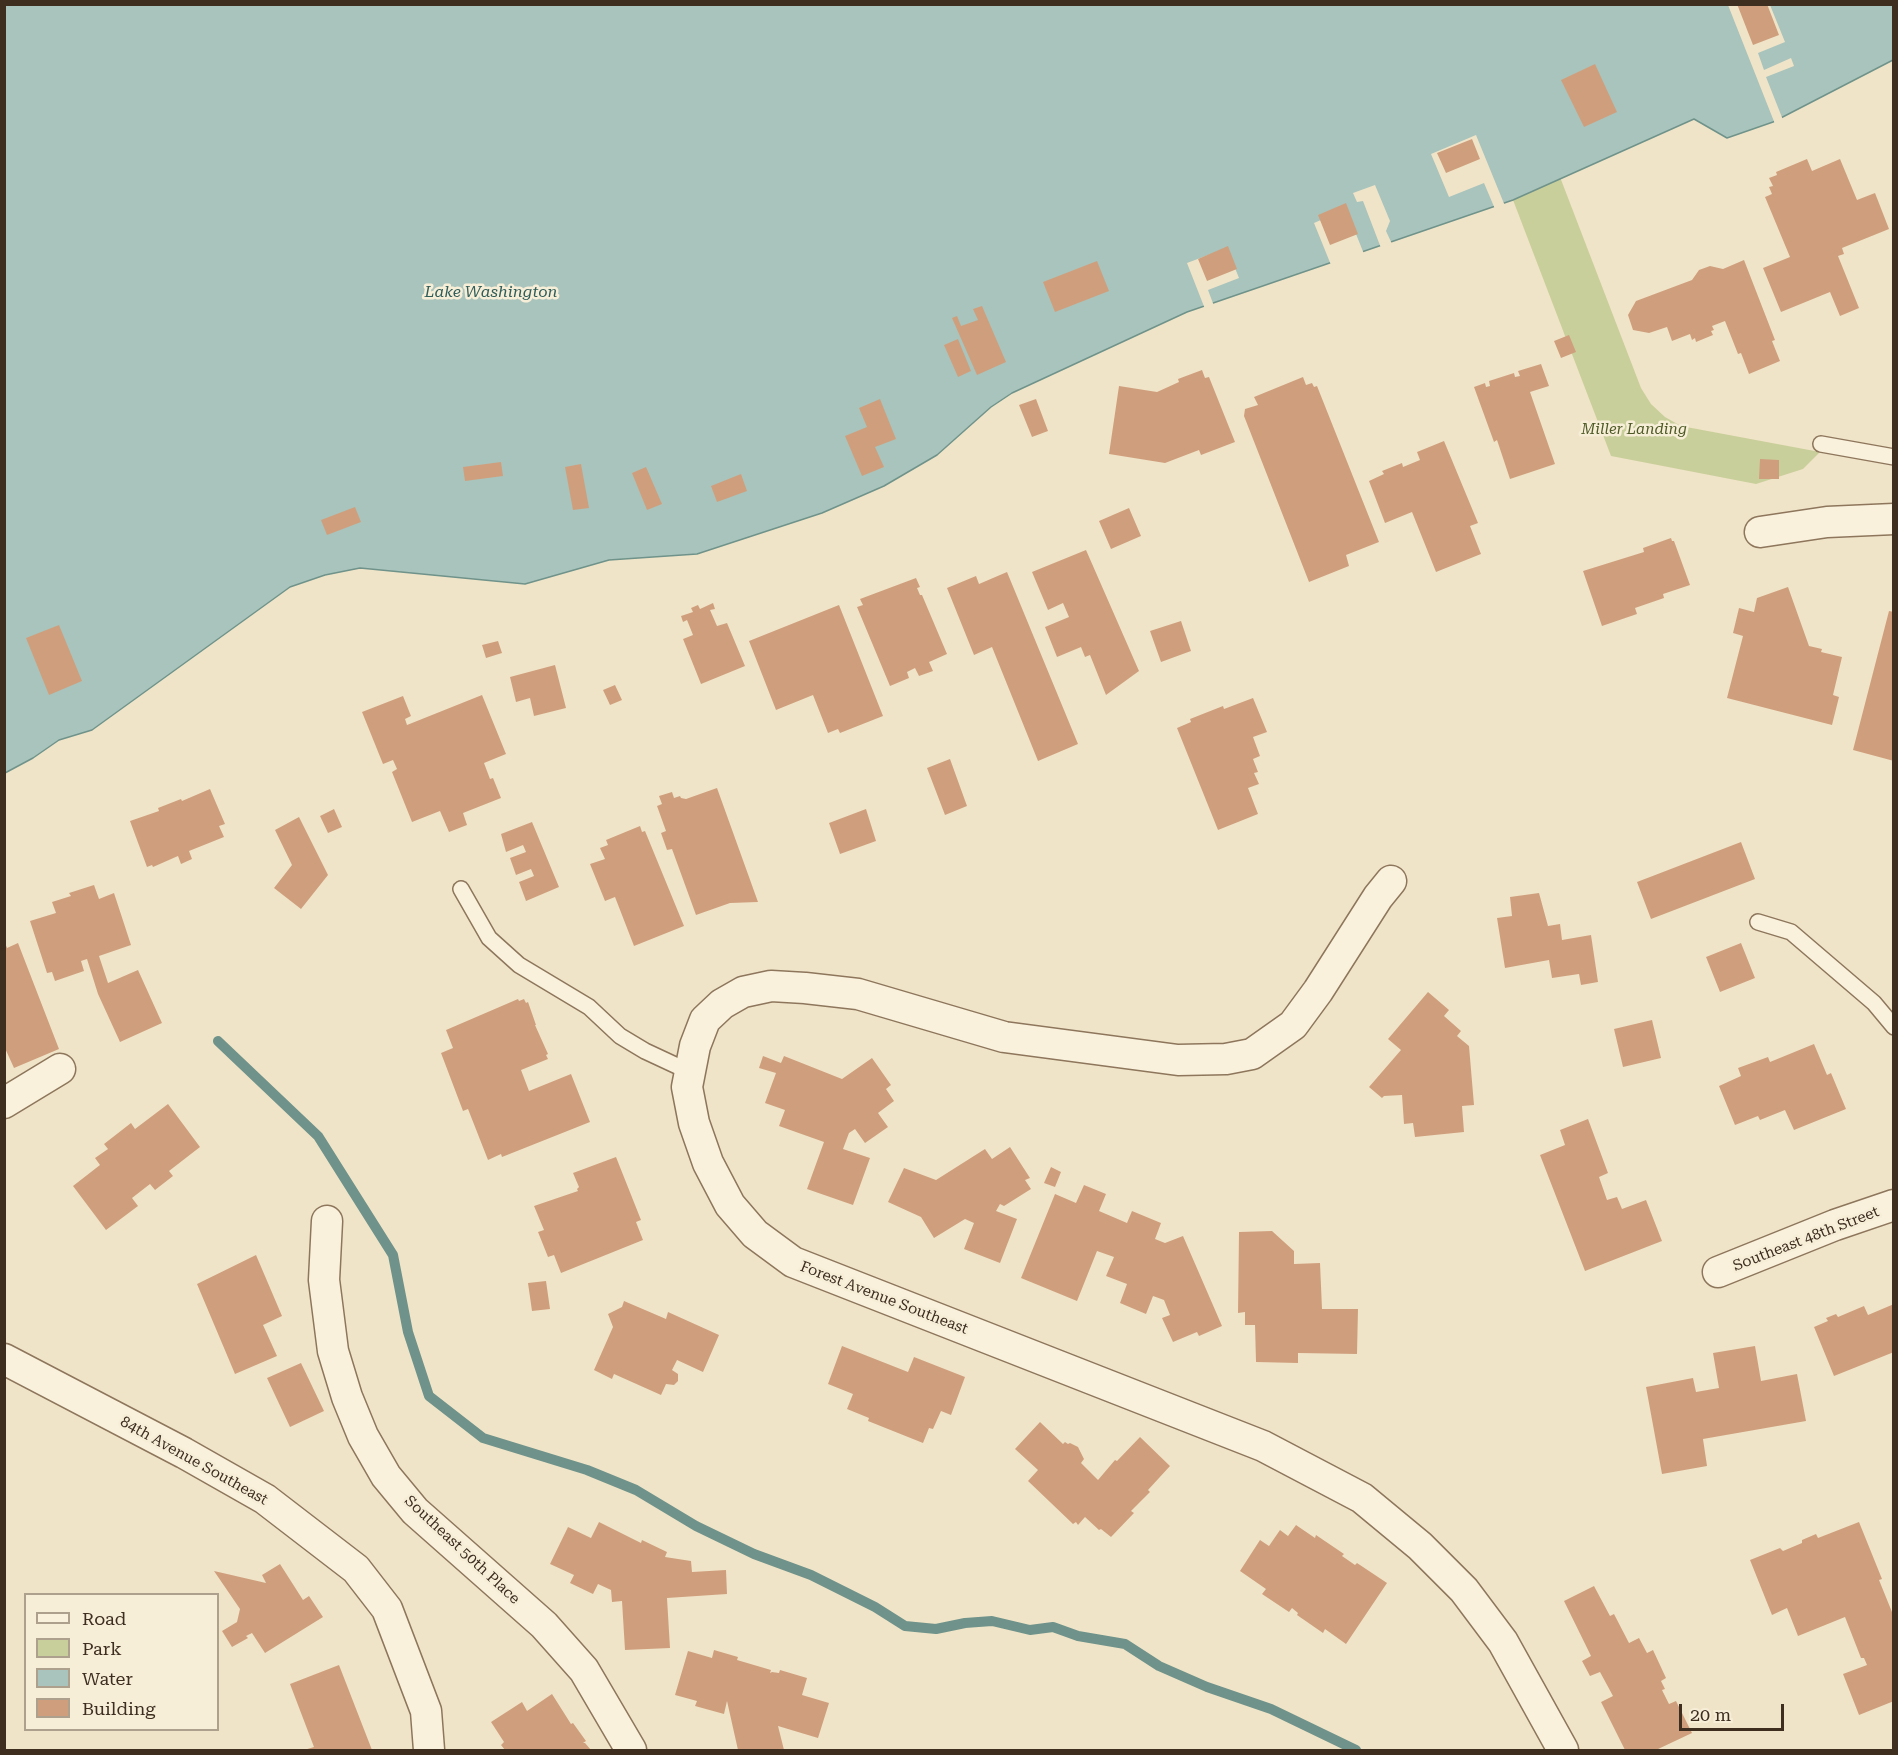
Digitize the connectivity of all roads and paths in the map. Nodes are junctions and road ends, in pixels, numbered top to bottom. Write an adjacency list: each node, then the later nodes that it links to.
1 (1821, 444): 2 (lane)
2 (1893, 457)
3 (1893, 519): 4 (street)
4 (1760, 532)
5 (1390, 881): 10 (street, Forest Avenue Southeast)
6 (461, 889): 10 (lane)
7 (1758, 922): 8 (lane)
8 (1893, 1027)
9 (60, 1069): 11 (street)
10 (690, 1072): 18 (street, Forest Avenue Southeast)
11 (4, 1103)
12 (1893, 1205): 14 (street, Southeast 48th Street)
13 (327, 1221): 17 (street, Southeast 50th Place)
14 (1718, 1272)
15 (4, 1359): 16 (street, 84th Avenue Southeast)
16 (429, 1750)
17 (631, 1750)
18 (1563, 1750)

